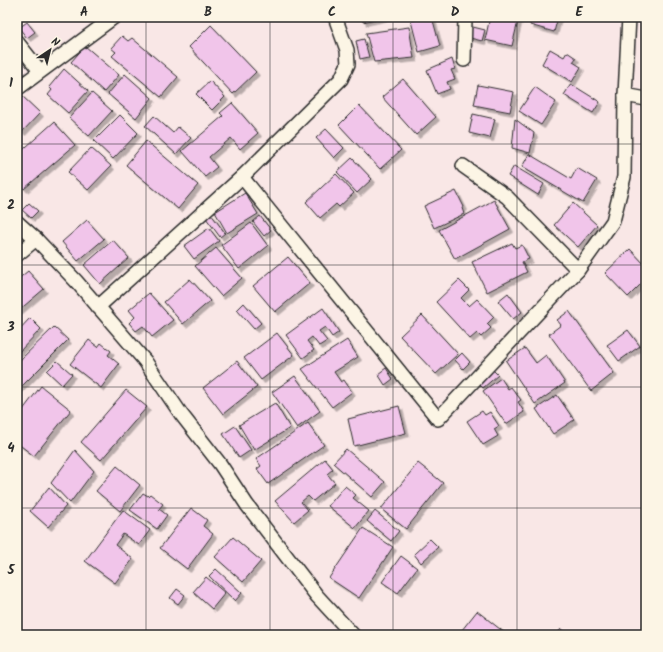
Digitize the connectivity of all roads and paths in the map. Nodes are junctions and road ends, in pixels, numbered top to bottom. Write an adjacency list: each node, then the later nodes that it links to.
1 (114, 17): 7 (street)
2 (335, 17): 12 (street)
3 (465, 17): 6 (street)
4 (629, 17): 9 (street)
5 (17, 42): 7 (street)
6 (464, 60)
7 (40, 71): 8 (street)
8 (17, 88)
9 (625, 95): 10 (street); 16 (street)
10 (646, 99)
11 (463, 166): 16 (street)
12 (242, 178): 16 (street); 17 (street)
13 (17, 222): 14 (street)
14 (36, 239): 15 (street); 17 (street)
15 (17, 255)
16 (578, 270)
17 (98, 307): 18 (street)
18 (353, 635)

